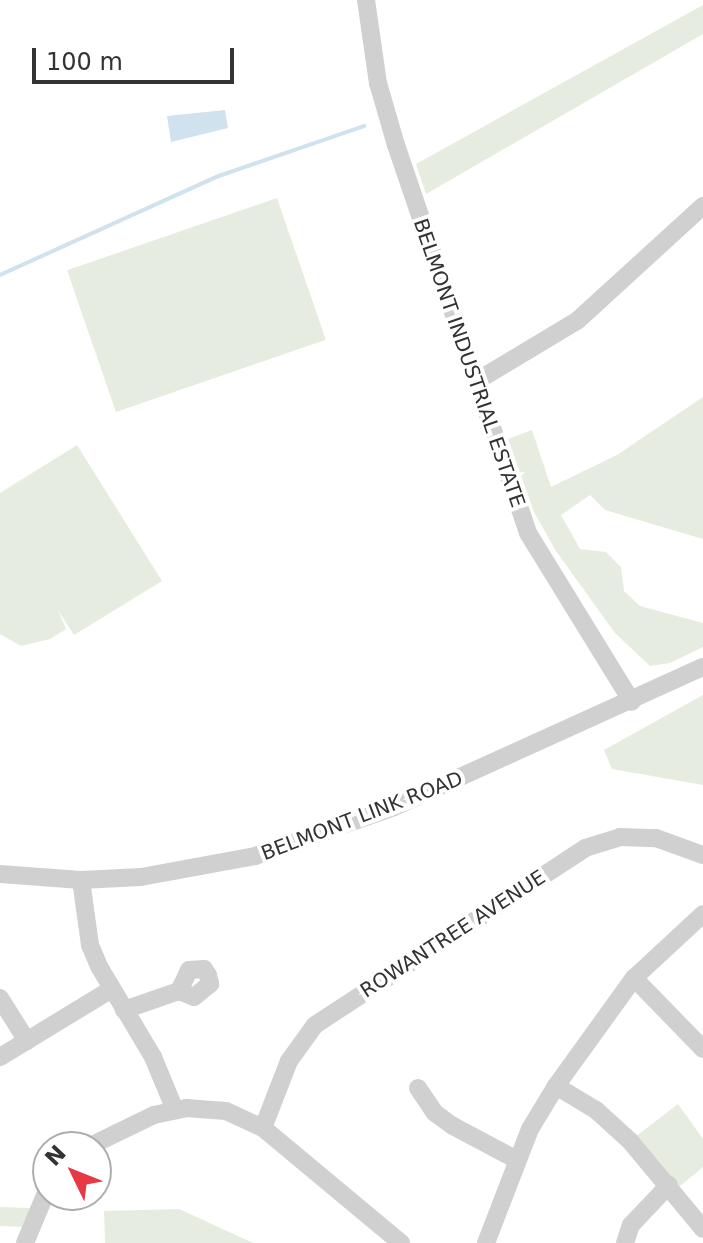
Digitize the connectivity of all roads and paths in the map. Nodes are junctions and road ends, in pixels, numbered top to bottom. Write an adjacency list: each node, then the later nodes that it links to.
1 (366, 0): 3 (street, BELMONT INDUSTRIAL ESTATE)
2 (703, 206): 3 (street)
3 (475, 382): 5 (street, BELMONT INDUSTRIAL ESTATE)
4 (703, 667): 5 (street, BELMONT LINK ROAD)
5 (632, 702): 8 (street, BELMONT LINK ROAD)
6 (703, 855): 21 (street, ROWANTREE AVENUE)
7 (0, 874): 8 (street, BELMONT LINK ROAD)
8 (81, 880): 11 (street)
9 (703, 914): 10 (street)
10 (634, 978): 16 (street); 18 (street)
11 (112, 989): 14 (street); 15 (street)
12 (179, 991): 14 (street)
13 (0, 998): 15 (street)
14 (124, 1010): 20 (street)
15 (27, 1041): 17 (street)
16 (703, 1049)
17 (0, 1057)
18 (556, 1086): 23 (street); 24 (street)
19 (415, 1088): 23 (street)
20 (175, 1110): 21 (street); 22 (street)
21 (263, 1128): 28 (street)
22 (112, 1134)
23 (517, 1160): 29 (street)
24 (669, 1185): 26 (street); 30 (street)
25 (38, 1211): 27 (street)
26 (703, 1229)
27 (25, 1243)
28 (401, 1243)
29 (486, 1243)
30 (625, 1243)

